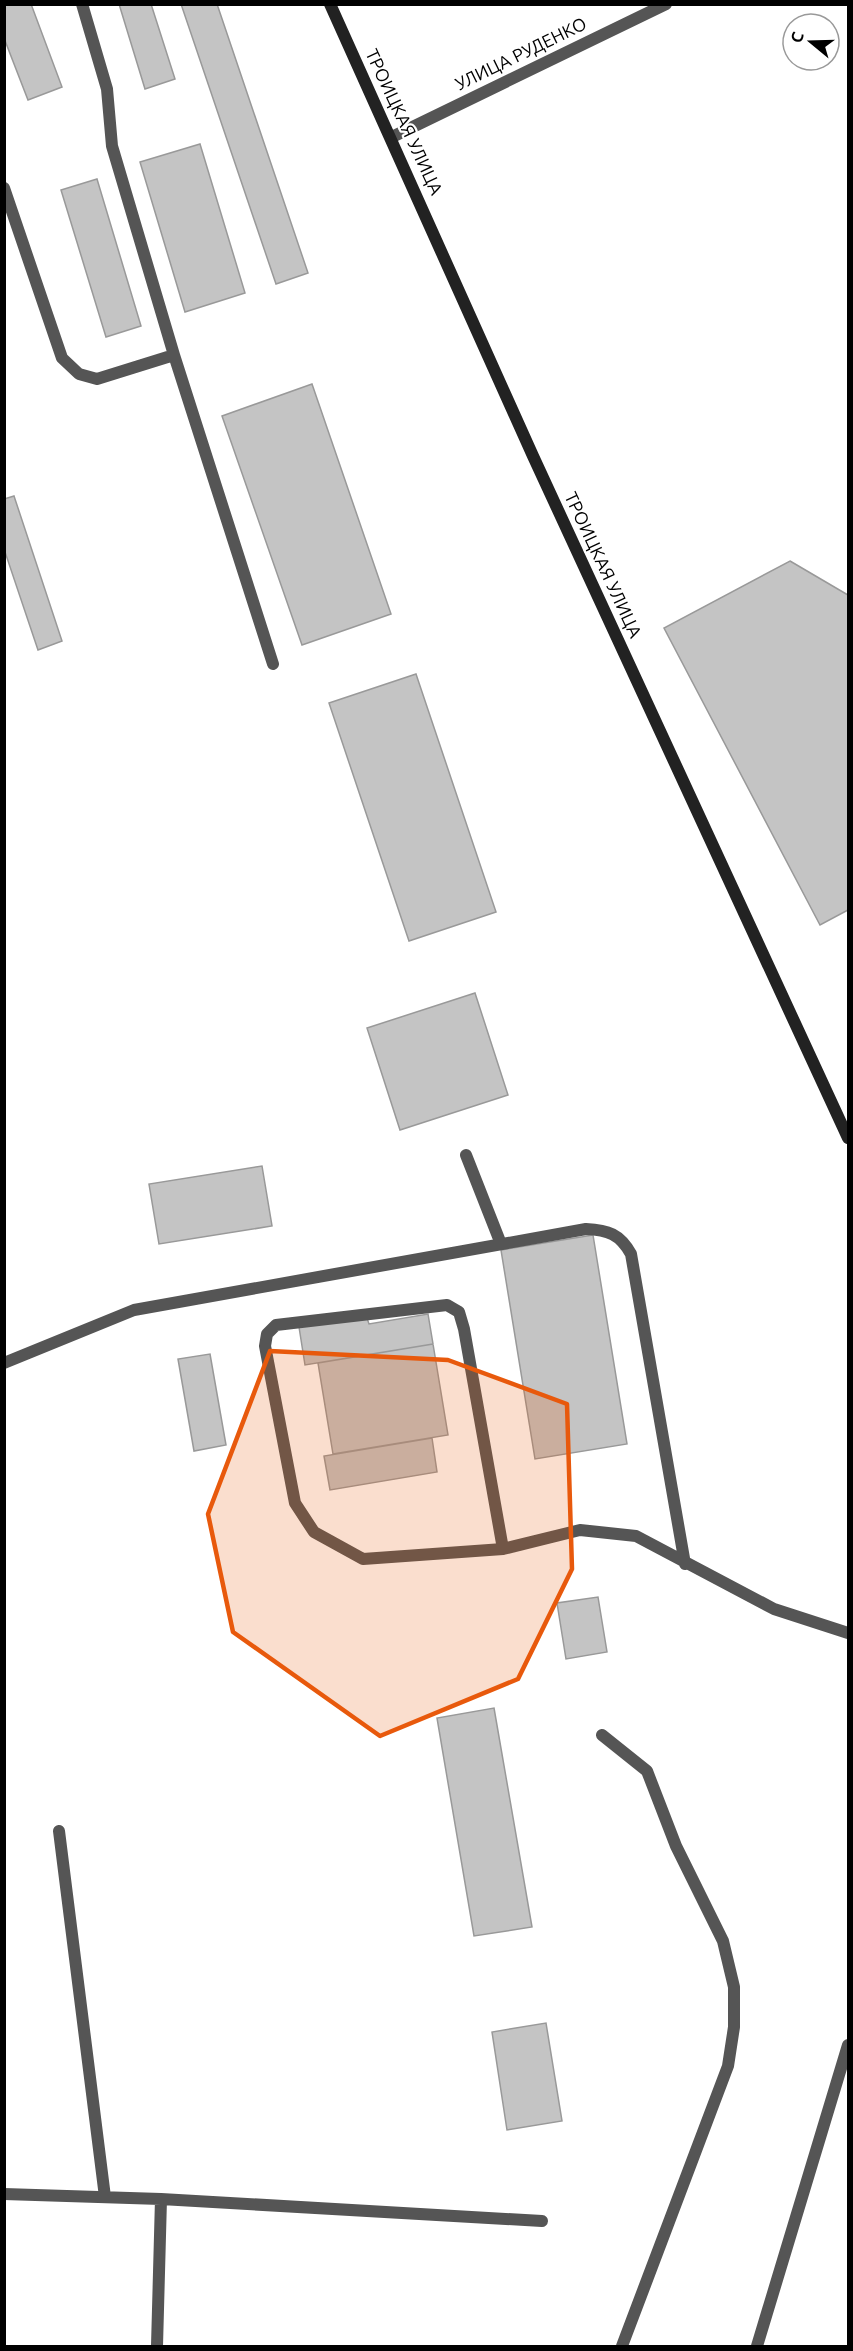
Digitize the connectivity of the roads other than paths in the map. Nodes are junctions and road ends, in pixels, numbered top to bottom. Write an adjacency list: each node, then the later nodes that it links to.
1 (82, 4): 6 (street)
2 (330, 4): 4 (street, ТРОИЦКАЯ УЛИЦА)
3 (666, 4): 4 (street, УЛИЦА РУДЕНКО)
4 (392, 137): 8 (street, ТРОИЦКАЯ УЛИЦА)
5 (4, 188): 6 (street)
6 (174, 355): 7 (street)
7 (273, 664)
8 (849, 1138)
9 (466, 1155): 10 (street)
10 (501, 1244): 11 (street); 13 (street)
11 (4, 1363)
12 (503, 1549): 12 (street); 13 (street)
13 (684, 1564): 14 (street)
14 (849, 1634)
15 (602, 1735): 23 (street)
16 (60, 1831): 19 (street)
17 (849, 2045): 24 (street)
18 (4, 2194): 19 (street)
19 (105, 2197): 20 (street)
20 (160, 2199): 21 (street); 22 (street)
21 (542, 2221)
22 (157, 2346)
23 (622, 2346)
24 (757, 2346)

